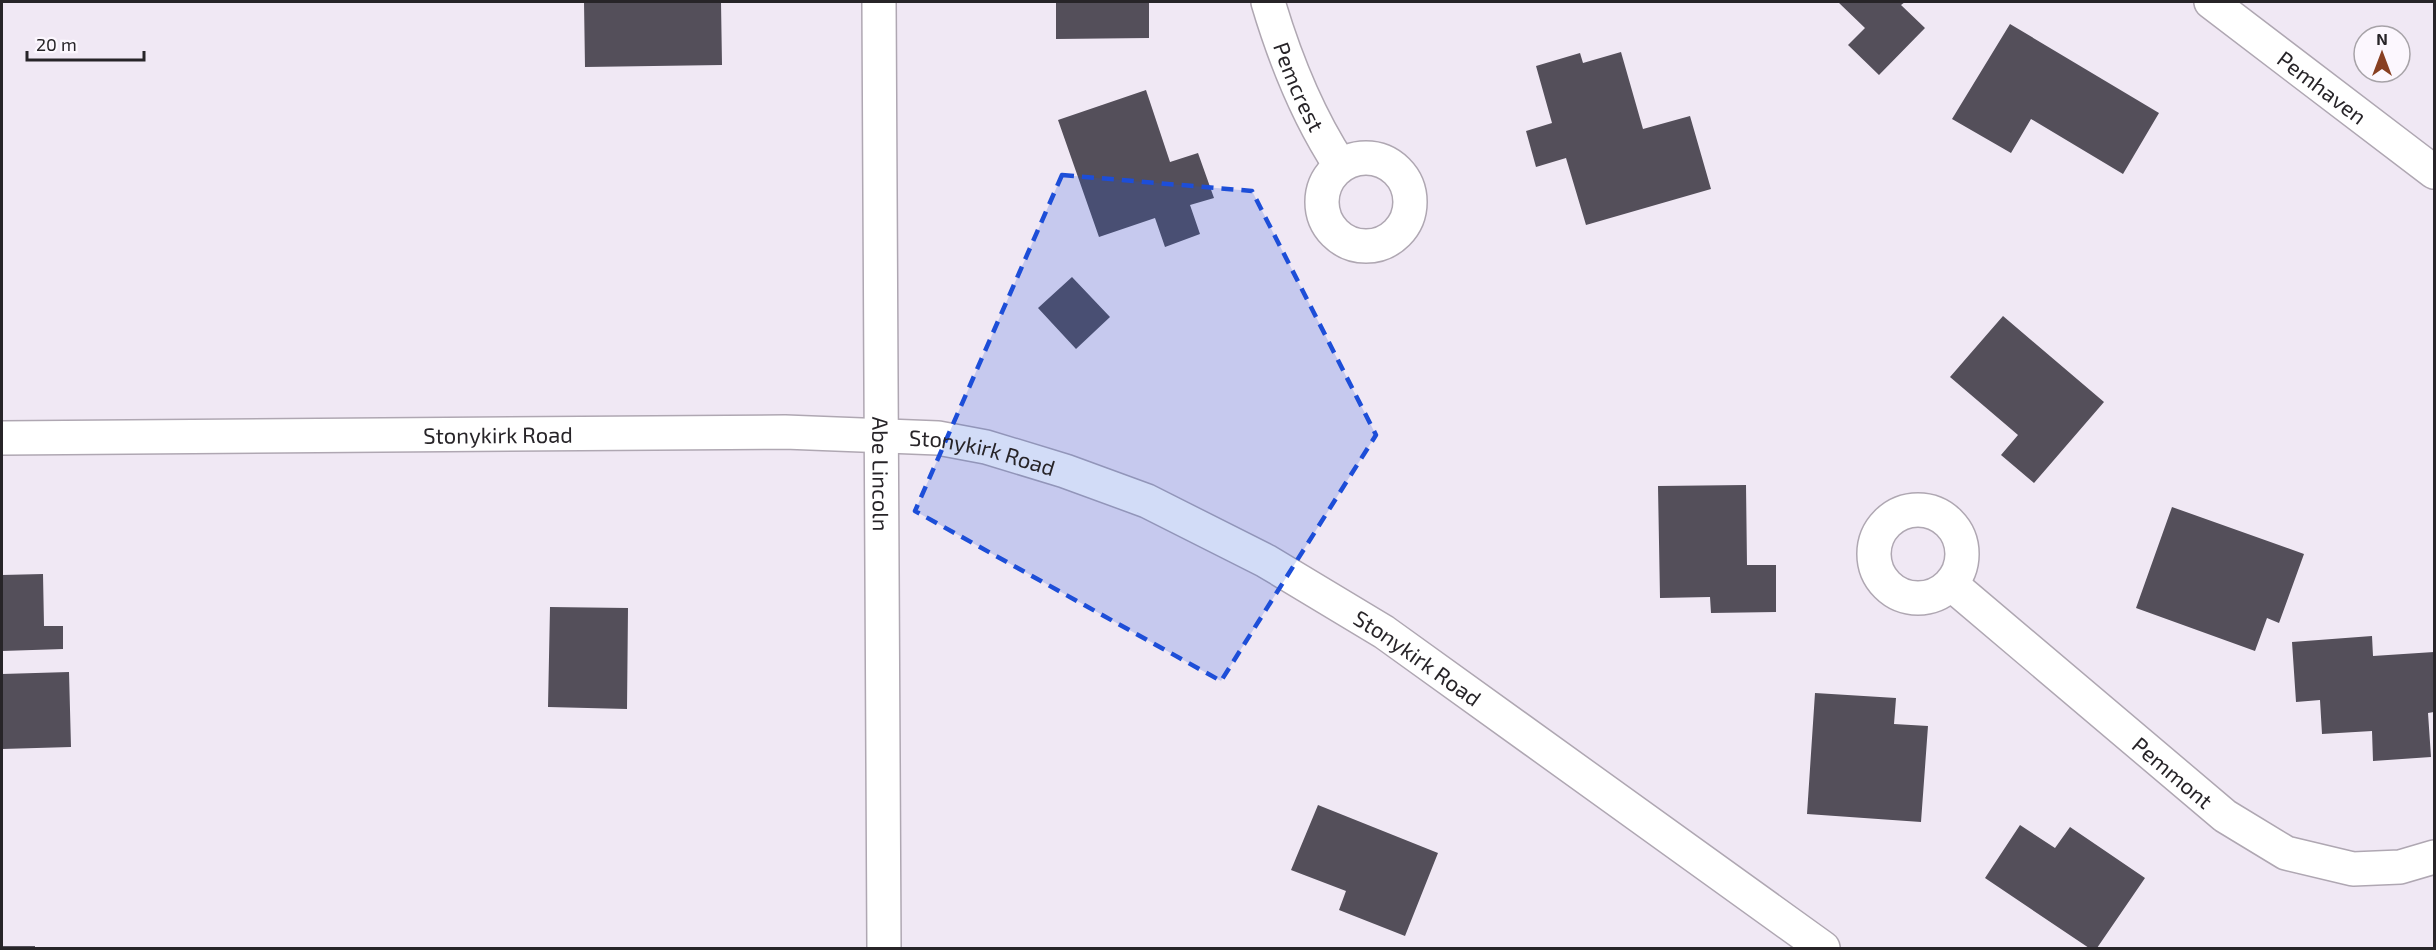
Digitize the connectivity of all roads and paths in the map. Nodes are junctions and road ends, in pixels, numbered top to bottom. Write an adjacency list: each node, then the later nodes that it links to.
1 (879, 2): 6 (street, Abe Lincoln)
2 (1268, 2): 4 (street, Pemcrest)
3 (2211, 2): 5 (street, Pemhaven)
4 (1340, 165)
5 (2434, 172)
6 (881, 435): 7 (street, Stonykirk Road); 10 (street, Abe Lincoln); 11 (street, Stonykirk Road)
7 (2, 438)
8 (1951, 584): 9 (street, Pemmont)
9 (2434, 857)
10 (884, 948)
11 (1823, 948)

